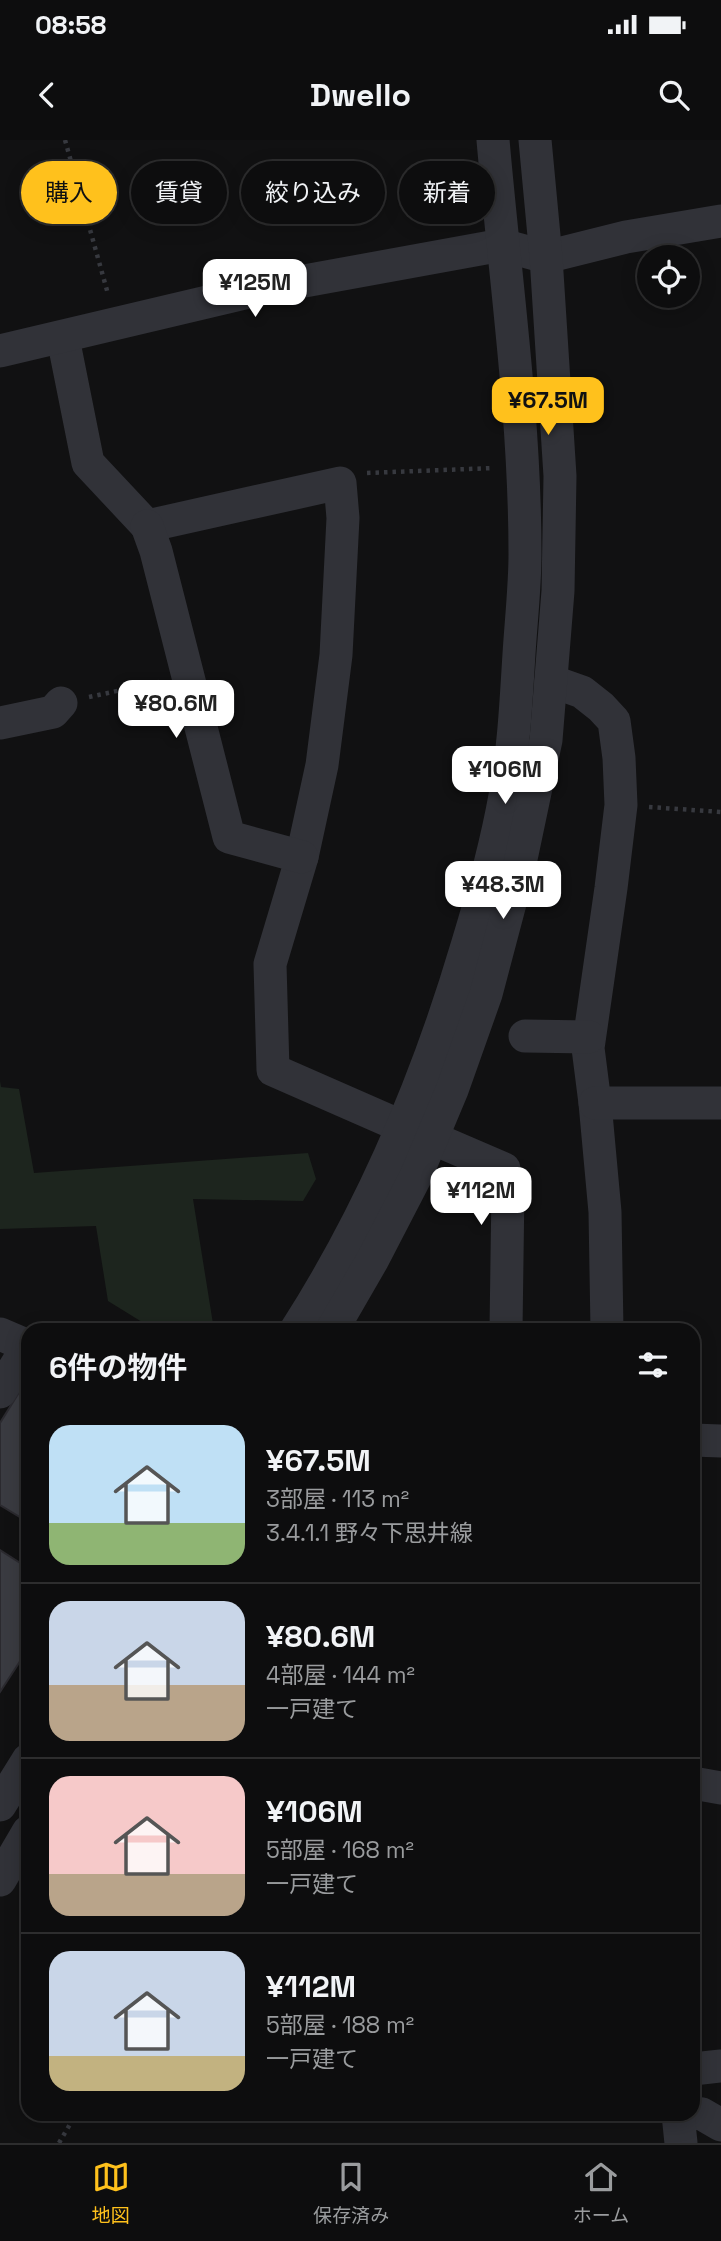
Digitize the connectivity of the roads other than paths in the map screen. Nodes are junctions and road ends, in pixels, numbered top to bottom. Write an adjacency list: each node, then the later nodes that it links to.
1 (493, 140): 4 (street)
2 (535, 140): 5 (street)
3 (721, 221): 5 (street)
4 (502, 245): 5 (street); 6 (street); 17 (street)
5 (545, 257): 9 (street)
6 (63, 338): 7 (street); 8 (street)
7 (0, 351)
8 (147, 526): 12 (street); 12 (street)
9 (551, 681): 14 (street); 17 (street)
10 (61, 703): 11 (street)
11 (0, 723)
12 (302, 857): 17 (street)
13 (525, 1036): 14 (street)
14 (589, 1037): 15 (street)
15 (595, 1103): 16 (street); 21 (street)
16 (721, 1103)
17 (417, 1133): 18 (street); 19 (street); 20 (street)
18 (300, 1323)
19 (336, 1323)
20 (506, 1323)
21 (607, 1323)
22 (0, 1334): 23 (street)
23 (21, 1343)
24 (21, 1358): 25 (street)
25 (0, 1392)
26 (700, 1440): 27 (street)
27 (721, 1441)
28 (21, 1771): 31 (street)
29 (700, 1784): 30 (street)
30 (721, 1788)
31 (0, 1805)
32 (21, 1844): 33 (street)
33 (0, 1880)
34 (721, 2066): 35 (street)
35 (700, 2068)
36 (700, 2114): 38 (street)
37 (679, 2121): 39 (street)
38 (721, 2125)
39 (681, 2143)

